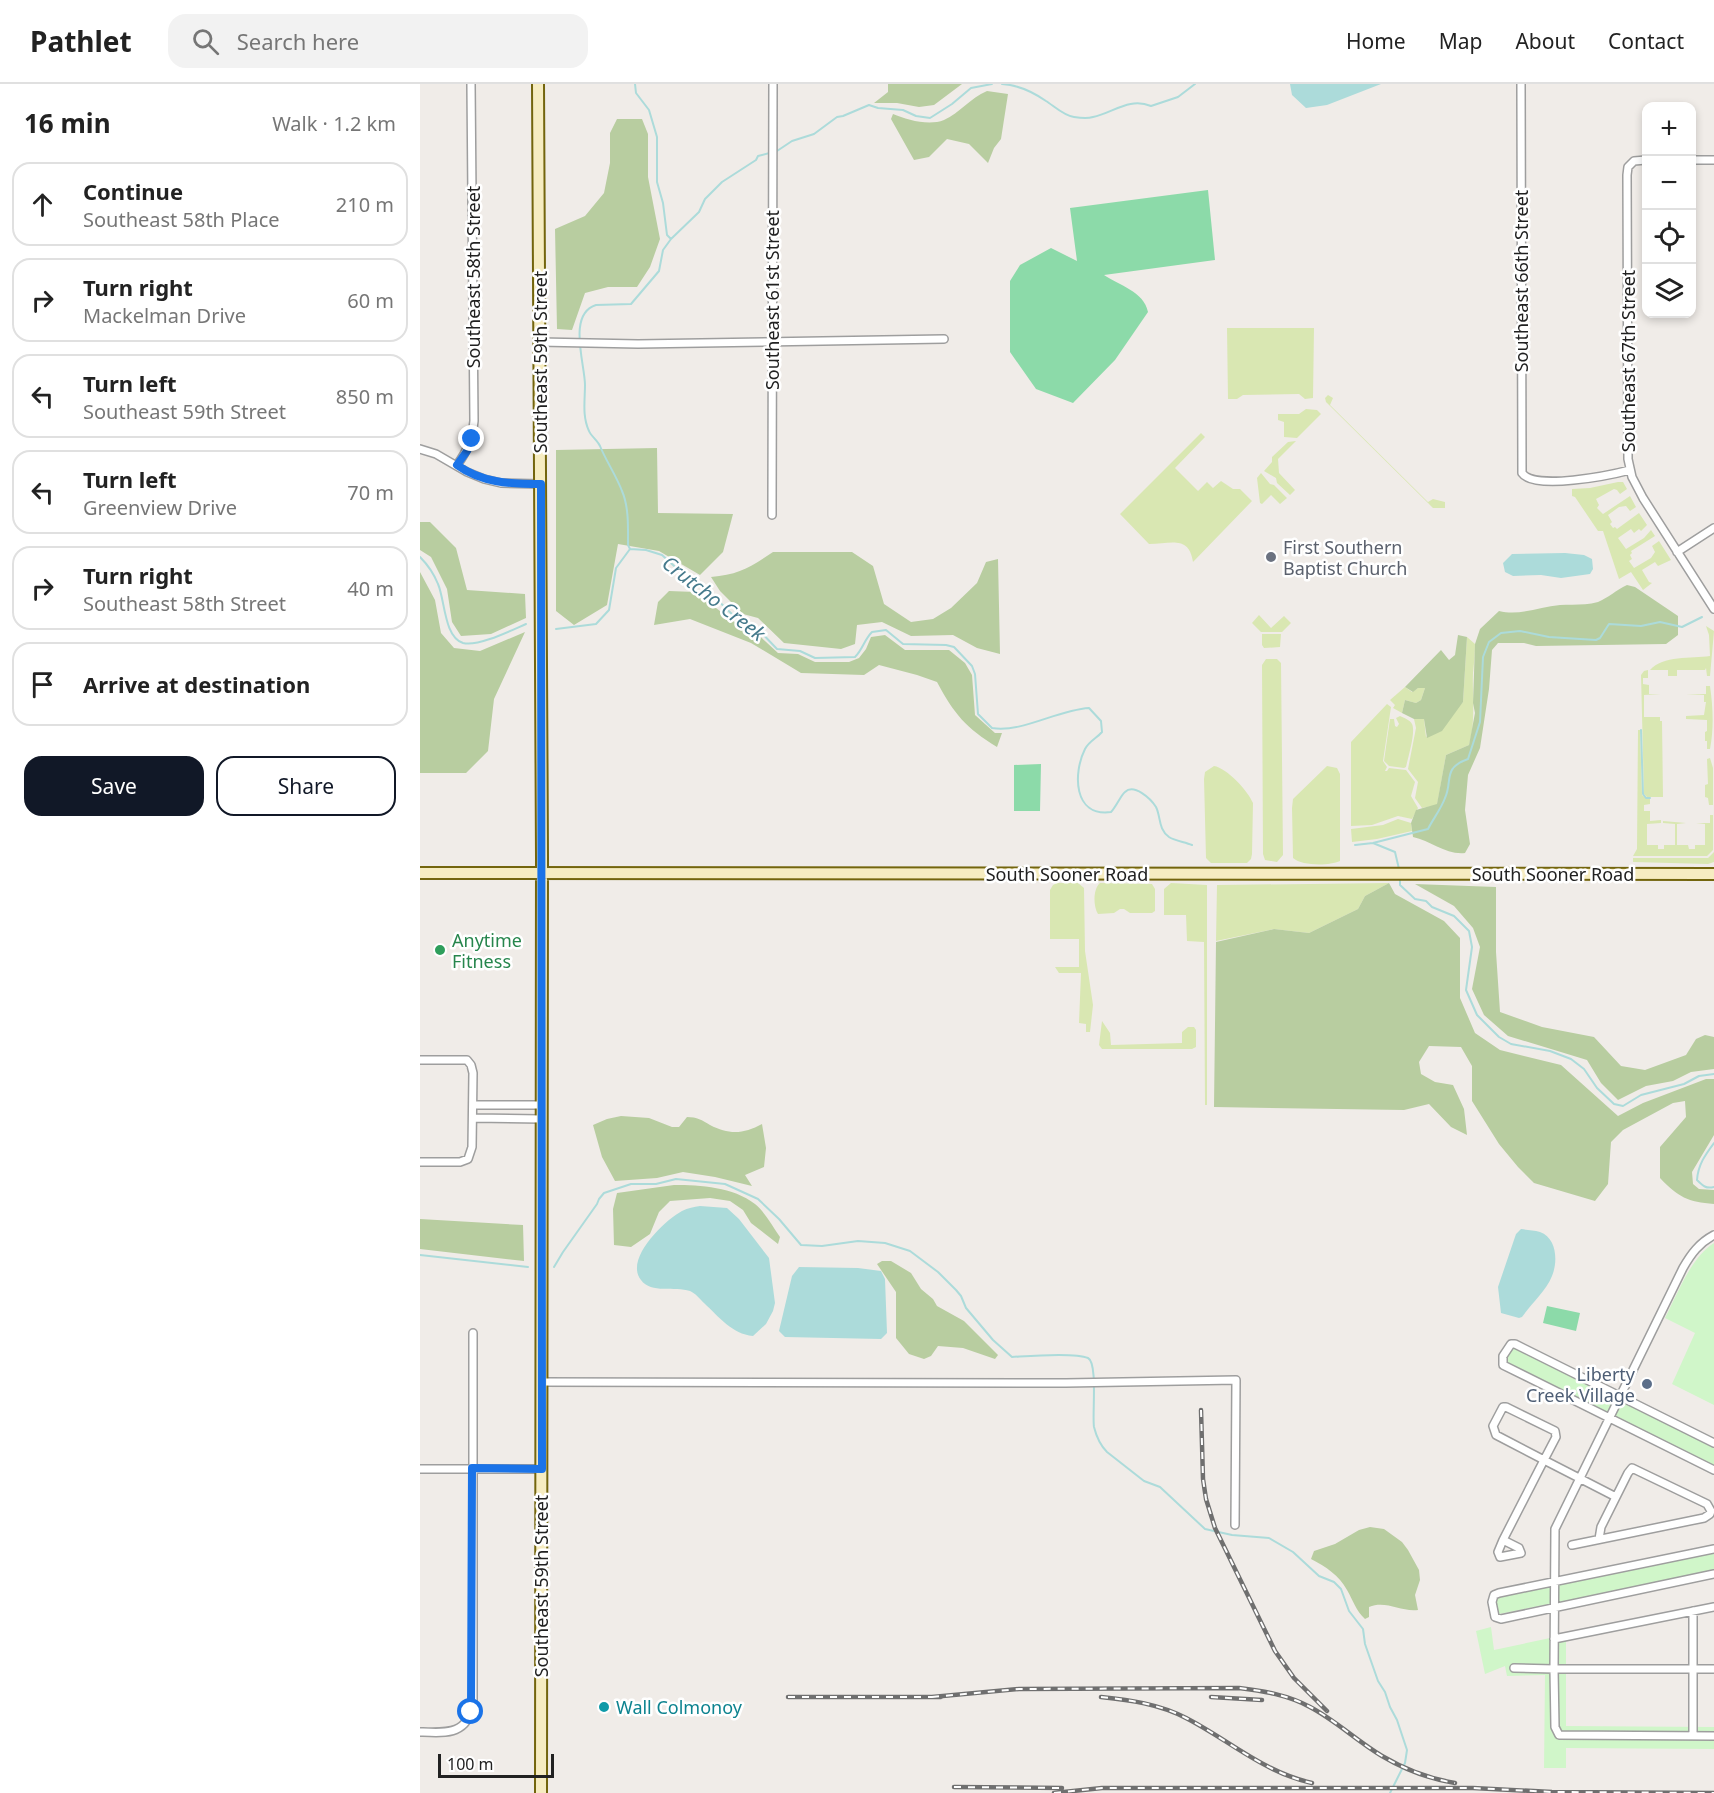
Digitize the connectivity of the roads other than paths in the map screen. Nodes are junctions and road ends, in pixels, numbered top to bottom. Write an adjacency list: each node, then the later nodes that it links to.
1 (471, 84): 12 (street, Southeast 58th Street)
2 (538, 84): 9 (main road, Southeast 59th Street)
3 (772, 84): 10 (street, Southeast 61st Street)
4 (1521, 84): 13 (street, Southeast 66th Street)
5 (1642, 160): 13 (street, Southeast 67th Street)
6 (1696, 160): 7 (street)
7 (1714, 160)
8 (944, 339): 10 (street)
9 (540, 342): 10 (street); 14 (main road, Southeast 59th Street)
10 (774, 342): 15 (street, Southeast 61st Street)
11 (420, 449): 12 (street)
12 (457, 465): 14 (street)
13 (1630, 470): 17 (street, Southeast 67th Street)
14 (541, 484): 20 (main road, Southeast 59th Street)
15 (772, 515)
16 (1714, 528): 17 (street)
17 (1677, 552): 18 (street, Southeast 67th Street)
18 (1714, 609)
19 (420, 873): 20 (main road, South Sooner Road)
20 (542, 873): 21 (main road, South Sooner Road); 24 (main road, Southeast 59th Street)
21 (1714, 874)
22 (420, 1060): 23 (street)
23 (473, 1105): 24 (street); 25 (street)
24 (541, 1105): 26 (main road, Southeast 59th Street)
25 (472, 1118): 26 (street); 27 (street)
26 (541, 1119): 30 (main road, Southeast 59th Street)
27 (420, 1162)
28 (1714, 1235): 31 (street)
29 (473, 1333): 36 (street)
30 (542, 1382): 37 (main road, Southeast 59th Street); 41 (street)
31 (1620, 1396): 32 (street); 32 (street); 33 (street)
32 (1609, 1418): 38 (street); 39 (street)
33 (1714, 1443)
34 (1544, 1460): 34 (street); 39 (street); 43 (street)
35 (420, 1468): 36 (street)
36 (472, 1468): 37 (street); 56 (street)
37 (542, 1469): 59 (main road, Southeast 59th Street)
38 (1714, 1470)
39 (1579, 1478): 40 (street); 47 (street)
40 (1616, 1497): 42 (street); 42 (street)
41 (1235, 1525)
42 (1599, 1539): 44 (street)
43 (1503, 1540)
44 (1572, 1545)
45 (1714, 1549): 47 (street)
46 (1714, 1574): 49 (street)
47 (1554, 1582): 49 (street); 49 (street)
48 (1714, 1607): 50 (street)
49 (1554, 1608): 51 (street)
50 (1693, 1611): 51 (street); 54 (street)
51 (1554, 1639): 53 (street)
52 (1514, 1668): 53 (street)
53 (1554, 1669): 54 (street); 57 (street)
54 (1693, 1669): 55 (street); 57 (street)
55 (1714, 1669)
56 (420, 1732)
57 (1693, 1736): 58 (street)
58 (1714, 1736)
59 (542, 1793)

